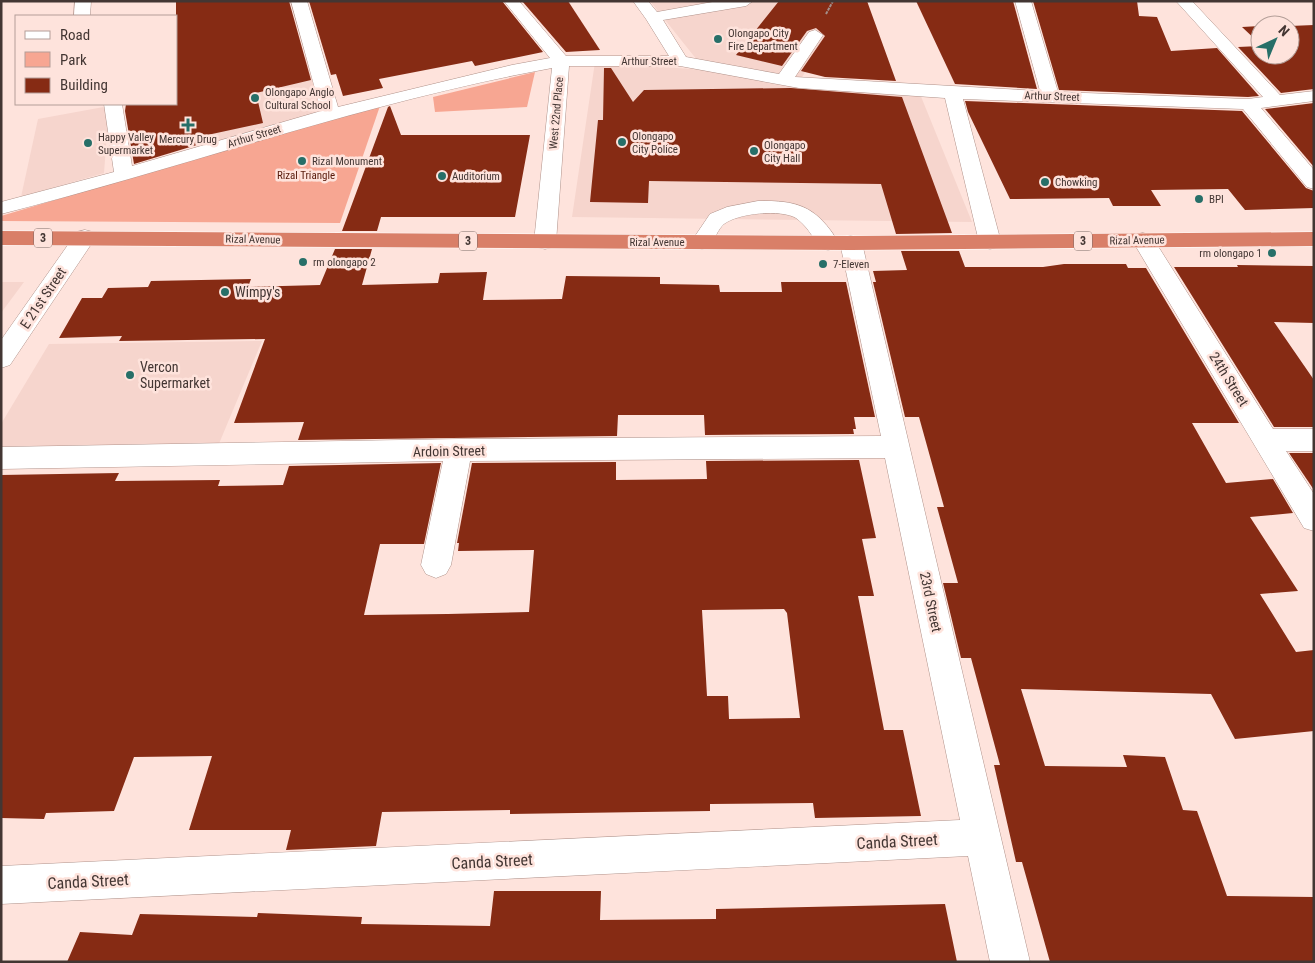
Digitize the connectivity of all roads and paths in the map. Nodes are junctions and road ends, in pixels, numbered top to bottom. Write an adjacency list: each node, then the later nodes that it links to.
1 (83, 1): 8 (street)
2 (299, 1): 20 (street)
3 (511, 1): 11 (street, West 22nd Place)
4 (640, 1): 9 (street)
5 (746, 1): 9 (street)
6 (1022, 1): 15 (street)
7 (1183, 1): 17 (street)
8 (82, 15)
9 (653, 17): 12 (street)
10 (815, 35): 13 (street)
11 (561, 61): 12 (street, Arthur Street); 20 (street, Arthur Street); 28 (street, West 22nd Place)
12 (680, 61): 13 (street, Arthur Street)
13 (784, 80): 14 (street, Arthur Street)
14 (953, 93): 15 (street, Arthur Street); 30 (street)
15 (1050, 96): 18 (street, Arthur Street)
16 (1314, 96): 17 (street, Arthur Street)
17 (1277, 102): 18 (street, Arthur Street)
18 (1248, 104): 22 (street)
19 (113, 105): 21 (street)
20 (331, 114): 21 (street, Arthur Street)
21 (124, 175): 23 (street, Arthur Street)
22 (1314, 183)
23 (1, 208)
24 (85, 237): 25 (highway, Rizal Avenue / 3); 28 (highway, Rizal Avenue / 3); 32 (street, E 21st Street)
25 (1, 238)
26 (1314, 239): 27 (highway, Rizal Avenue / 3)
27 (1143, 240): 30 (highway, Rizal Avenue / 3); 33 (street, 24th Street)
28 (545, 242): 29 (highway, Rizal Avenue / 3)
29 (702, 242): 31 (highway, Rizal Avenue / 3); 31 (street)
30 (990, 242): 31 (highway, Rizal Avenue / 3)
31 (840, 243): 35 (street, 23rd Street)
32 (1, 360)
33 (1267, 440): 34 (street); 38 (street, 24th Street)
34 (1314, 440)
35 (897, 447): 36 (street, Ardoin Street); 40 (street, 23rd Street)
36 (459, 450): 37 (street, Ardoin Street); 39 (street)
37 (1, 458)
38 (1314, 519)
39 (436, 565)
40 (983, 837): 41 (street, Canda Street); 42 (street, 23rd Street)
41 (1, 885)
42 (1010, 962)

